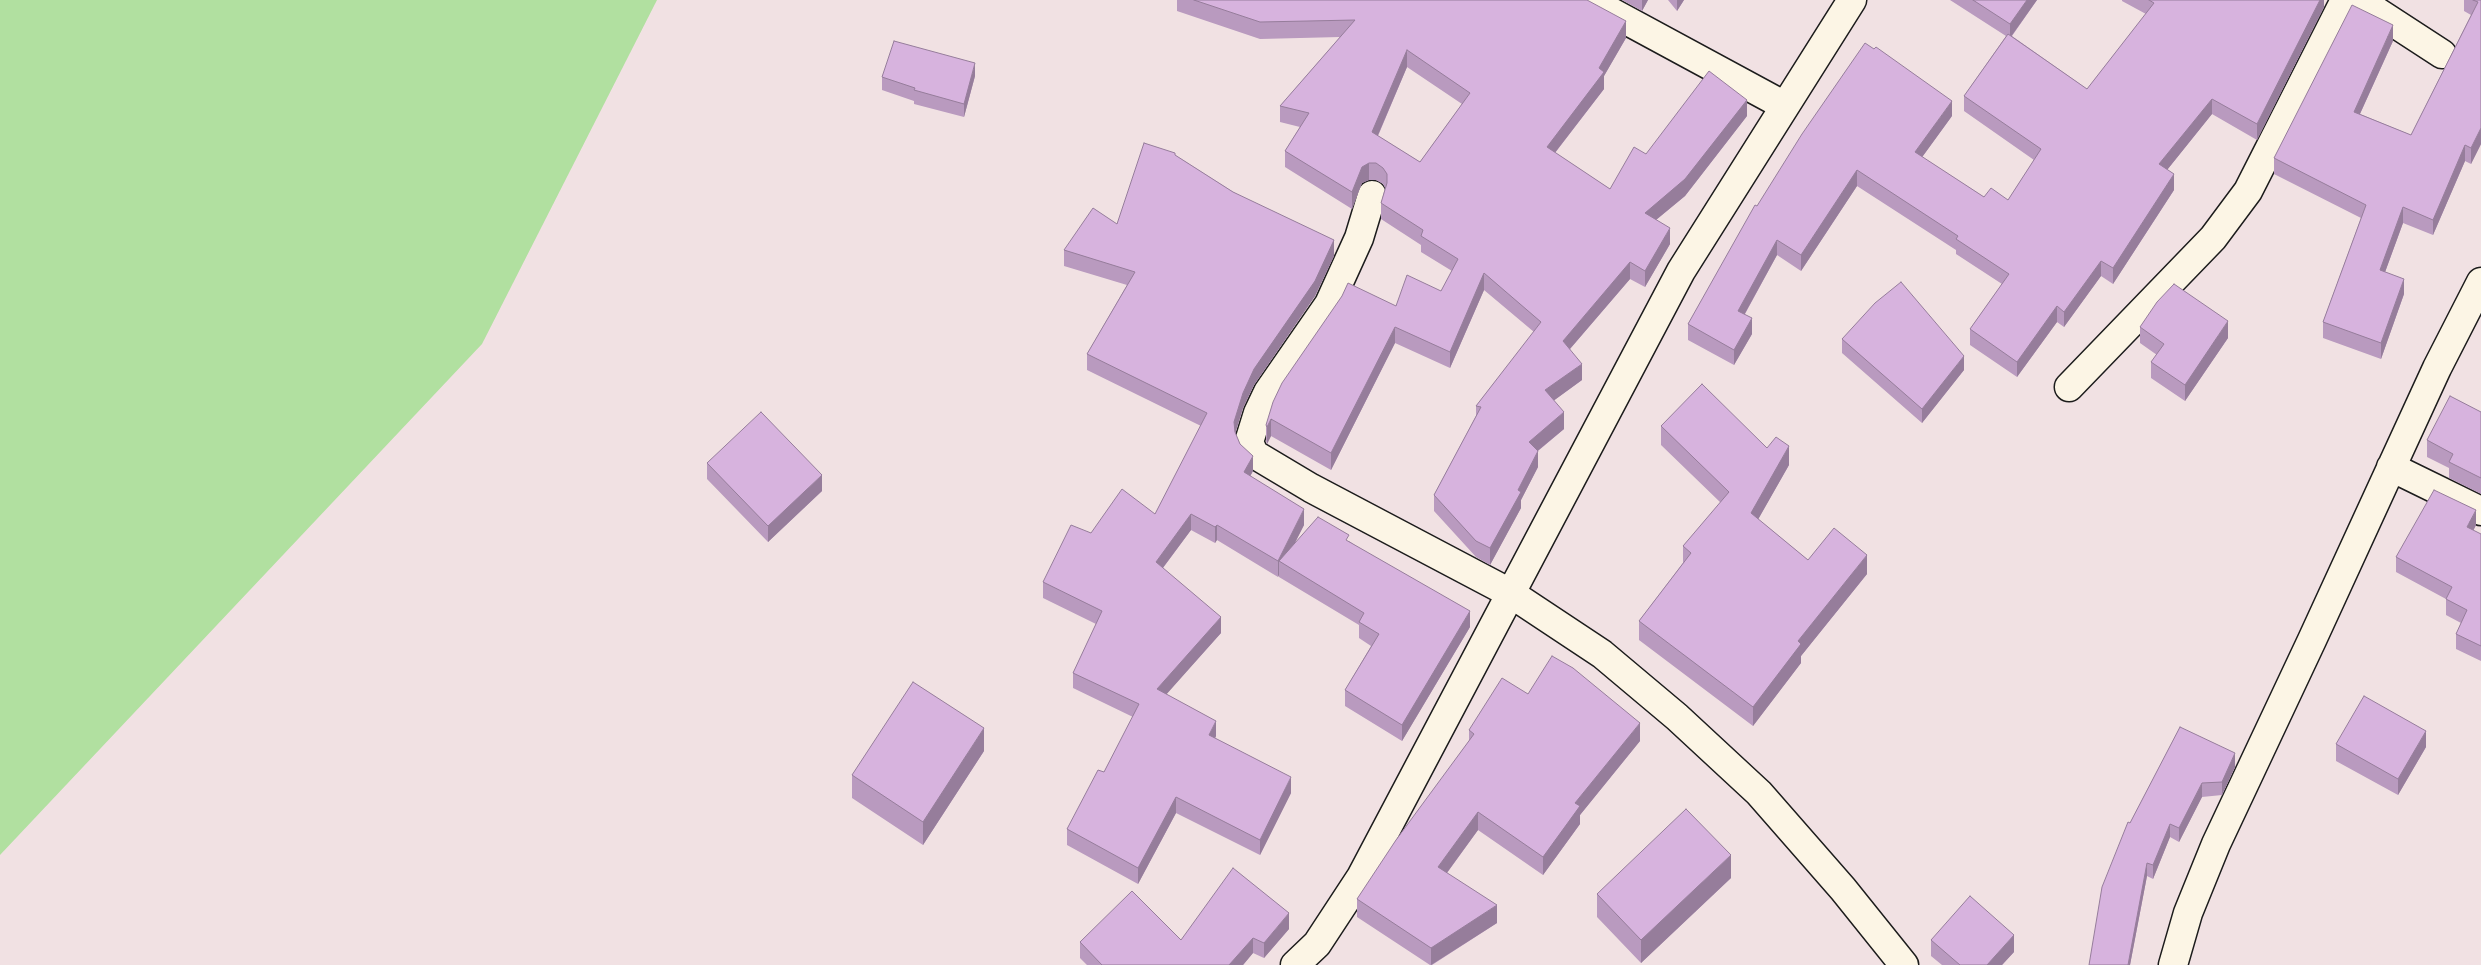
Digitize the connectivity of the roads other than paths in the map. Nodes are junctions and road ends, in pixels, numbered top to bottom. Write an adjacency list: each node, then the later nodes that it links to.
1 (1589, 0): 6 (street)
2 (1852, 0): 6 (street)
3 (2345, 0): 9 (street)
4 (2359, 0): 5 (street)
5 (2442, 54)
6 (1785, 106): 12 (street)
7 (1372, 195): 12 (street)
8 (2481, 282): 10 (street)
9 (2069, 387)
10 (2391, 467): 11 (street); 15 (street)
11 (2481, 511)
12 (1510, 593): 13 (street); 14 (street)
13 (1294, 965)
14 (1904, 965)
15 (2173, 965)

